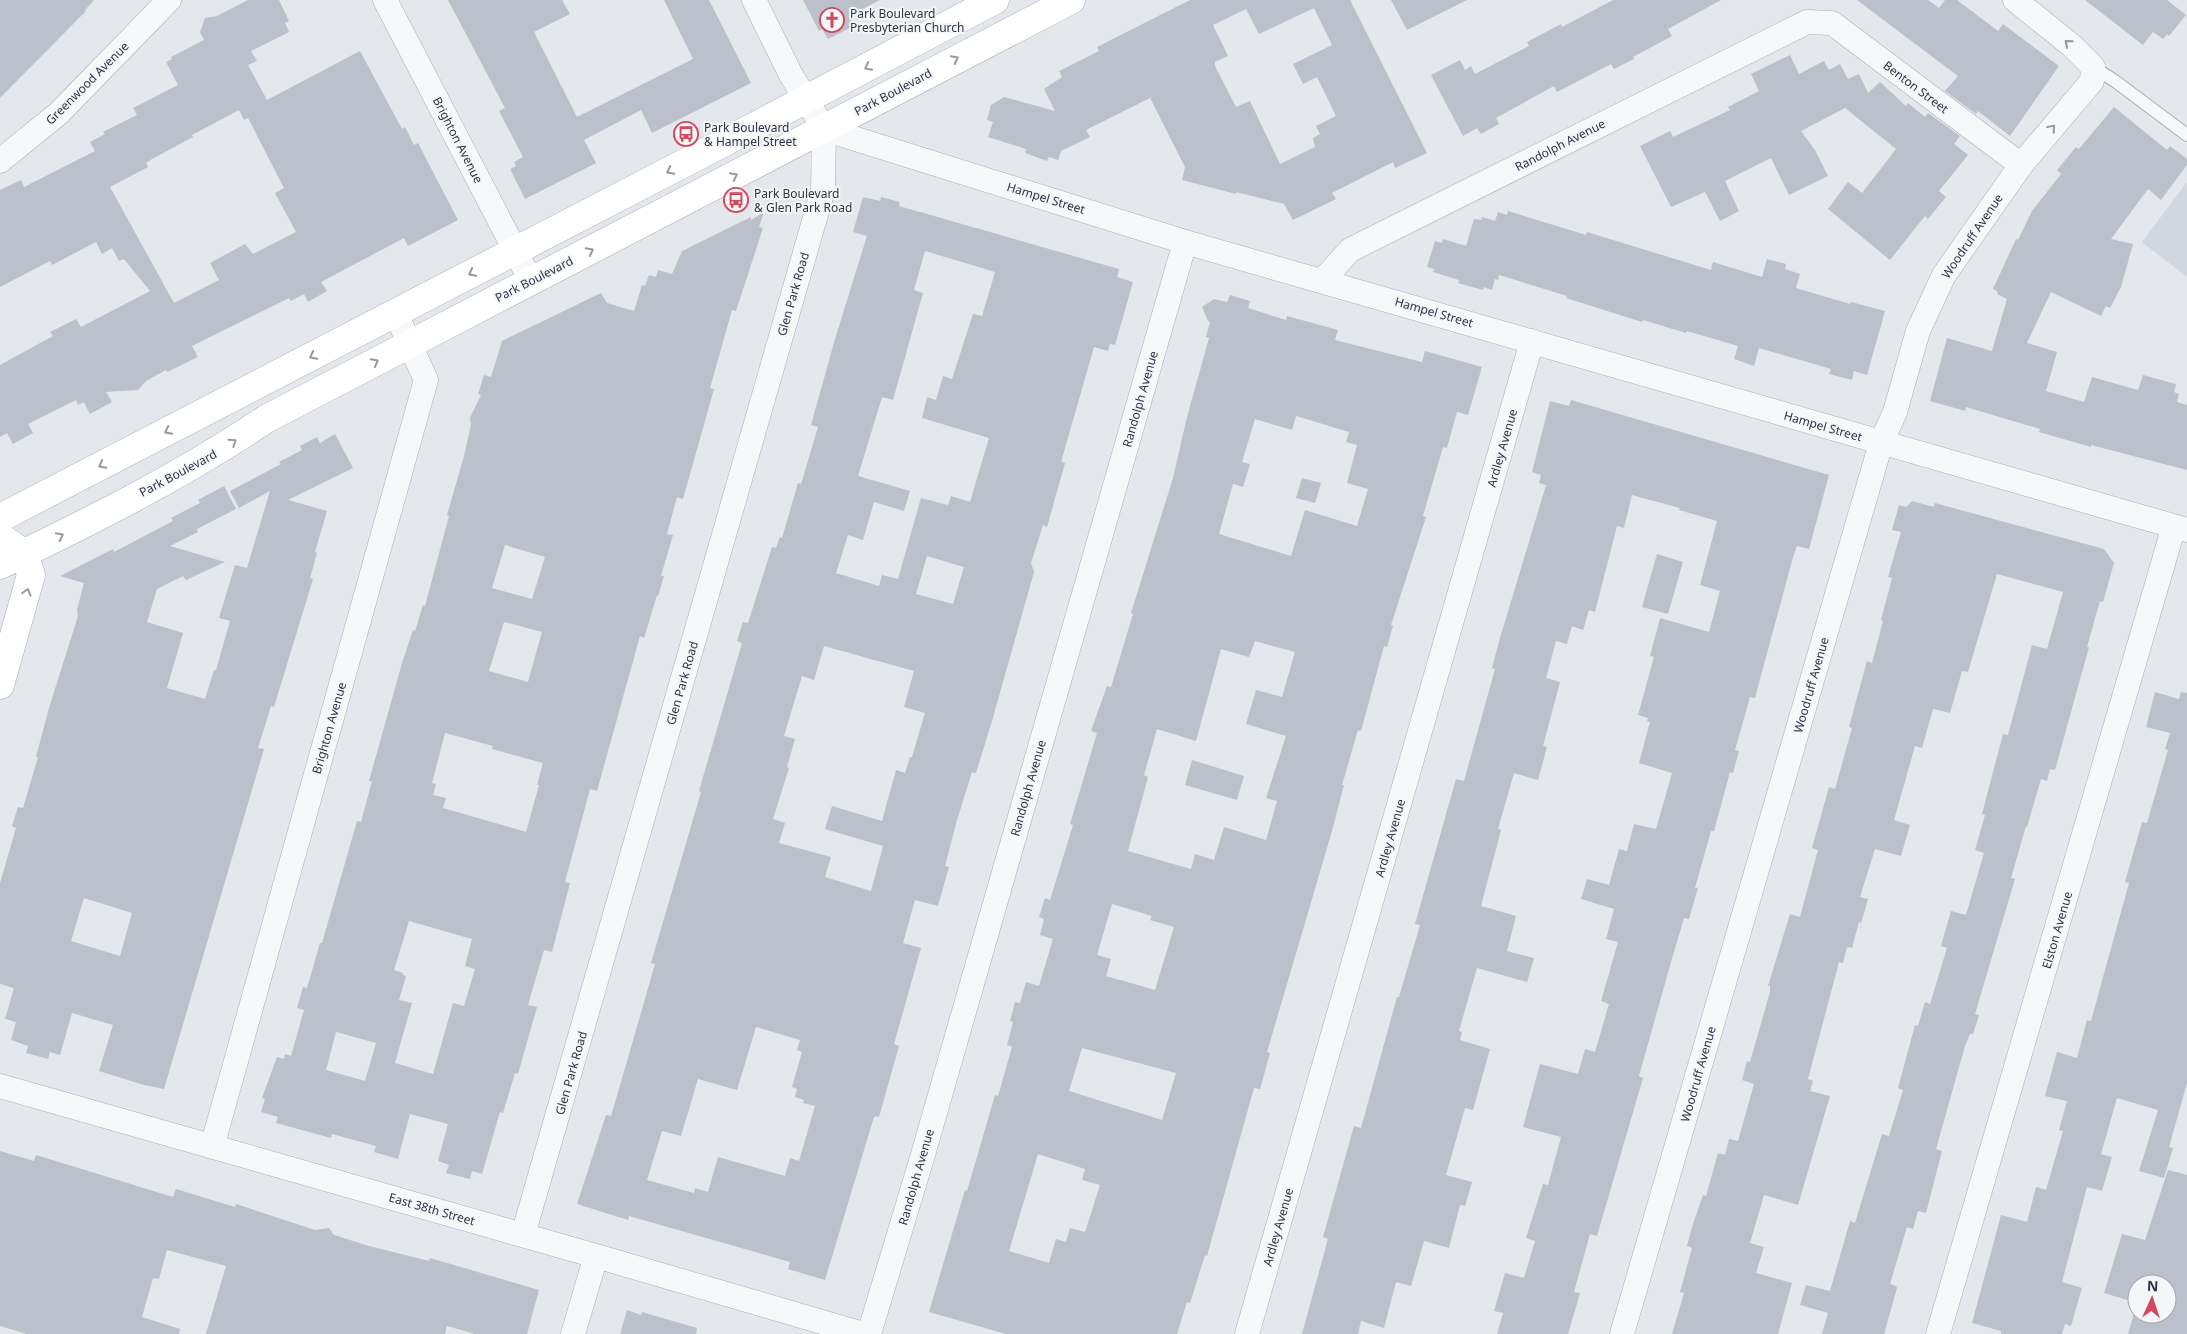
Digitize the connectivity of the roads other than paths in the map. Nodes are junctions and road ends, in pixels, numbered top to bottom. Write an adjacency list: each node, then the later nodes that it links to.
1 (169, 0): 12 (street, Greenwood Avenue)
2 (385, 0): 15 (street, Brighton Avenue)
3 (754, 0): 9 (street)
4 (995, 0): 9 (main road, one-way to 9)
5 (1071, 0): 10 (main road, Park Boulevard, one-way to 5)
6 (2015, 0): 8 (street, one-way to 6)
7 (1807, 22): 13 (street, Benton Street); 16 (street, Randolph Avenue)
8 (2092, 74): 11 (lane); 13 (street, Woodruff Avenue, one-way to 8)
9 (806, 100): 10 (street); 15 (main road, one-way to 15)
10 (824, 129): 14 (street, Hampel Street); 17 (main road, Park Boulevard, one-way to 10); 29 (street, Glen Park Road)
11 (2187, 135)
12 (0, 161)
13 (2021, 165): 21 (street, Woodruff Avenue)
14 (1185, 242): 16 (street, Hampel Street); 33 (street, Randolph Avenue)
15 (516, 251): 17 (street, Brighton Avenue); 18 (main road, one-way to 18)
16 (1323, 280): 19 (street, Hampel Street)
17 (531, 281): 20 (main road, Park Boulevard)
18 (396, 314): 20 (street, Brighton Avenue); 22 (main road, one-way to 22)
19 (1532, 341): 21 (street, Hampel Street); 34 (street, Ardley Avenue)
20 (410, 344): 25 (main road, Park Boulevard, one-way to 20); 28 (street, Brighton Avenue)
21 (1881, 443): 23 (street, Hampel Street); 35 (street, Woodruff Avenue)
22 (0, 518)
23 (2180, 528): 36 (street, Elston Avenue)
24 (0, 537): 25 (main road)
25 (12, 559): 26 (main road, one-way to 25)
26 (0, 685)
27 (0, 1086): 28 (street, East 38th Street)
28 (212, 1147): 29 (street, East 38th Street)
29 (524, 1235): 30 (street, East 38th Street)
30 (596, 1256): 31 (street); 32 (street, East 38th Street)
31 (573, 1334)
32 (863, 1334)
33 (869, 1334)
34 (1247, 1334)
35 (1622, 1334)
36 (1938, 1334)

